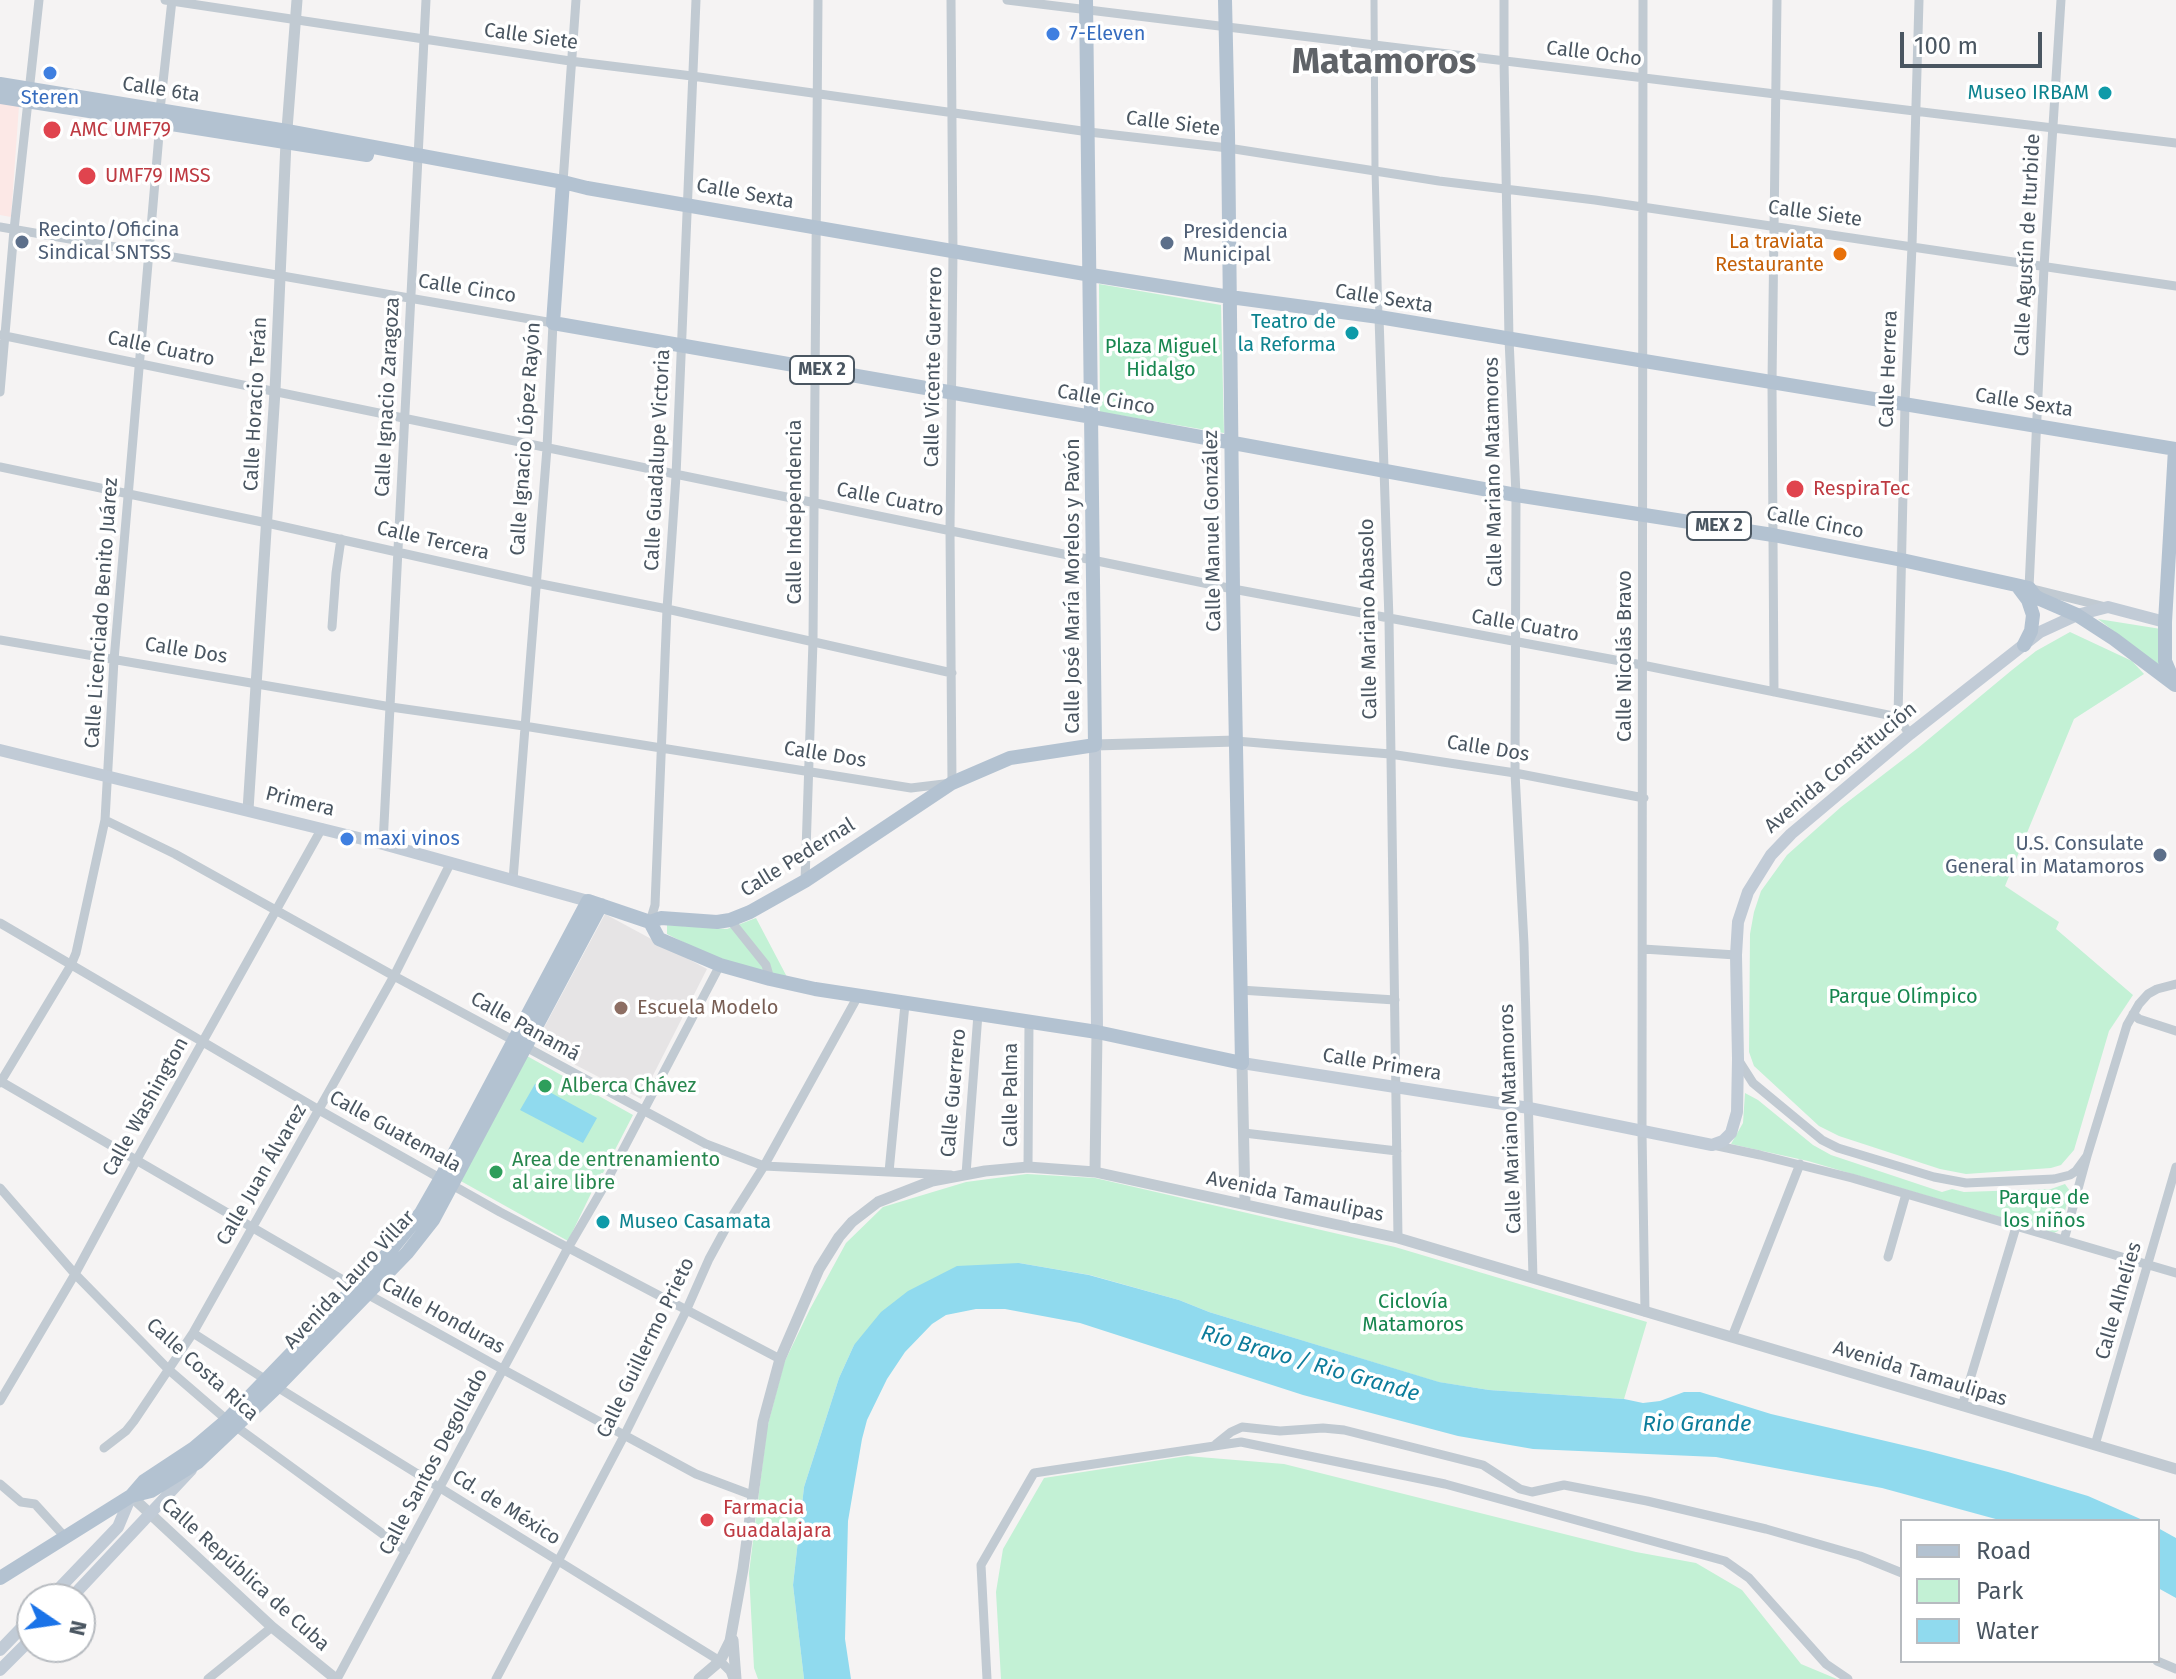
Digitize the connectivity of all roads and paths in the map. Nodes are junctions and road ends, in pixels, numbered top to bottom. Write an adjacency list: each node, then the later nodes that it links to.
1 (39, 0): 30 (street)
2 (165, 0): 3 (street, Calle Siete)
3 (172, 0): 19 (street, Calle Siete); 34 (street, Calle Licenciado Benito Juárez)
4 (297, 0): 19 (street, Calle Horacio Terán)
5 (426, 0): 21 (street, Calle Ignacio Zaragoza)
6 (576, 0): 23 (street, Calle Ignacio López Rayón)
7 (696, 0): 25 (street, Calle Guadalupe Victoria)
8 (818, 0): 28 (street, Calle Independencia)
9 (951, 0): 33 (street, Calle Vicente Guerrero)
10 (1007, 0): 18 (street, Calle Ocho)
11 (1225, 0): 20 (main road, Calle Manuel González)
12 (1374, 0): 22 (street, Calle Mariano Abasolo)
13 (1504, 0): 24 (street, Calle Mariano Matamoros)
14 (1643, 0): 26 (street, Calle Nicolás Bravo)
15 (1777, 0): 29 (street)
16 (1919, 0): 32 (street, Calle Herrera)
17 (2061, 0): 35 (street, Calle Agustín de Iturbide)
18 (1086, 4): 20 (street, Calle Ocho); 36 (main road, Calle José María Morelos y Pavón)
19 (296, 19): 21 (street, Calle Siete); 37 (street, Calle Horacio Terán)
20 (1225, 27): 22 (street, Calle Ocho); 39 (main road, Calle Manuel González)
21 (423, 39): 23 (street, Calle Siete); 40 (street, Calle Ignacio Zaragoza)
22 (1375, 45): 24 (street, Calle Ocho); 41 (street, Calle Mariano Abasolo)
23 (570, 61): 25 (street, Calle Siete); 42 (street, Calle Ignacio López Rayón)
24 (1504, 61): 26 (street, Calle Ocho); 43 (street, Calle Mariano Matamoros)
25 (692, 76): 28 (street, Calle Siete); 44 (street, Calle Guadalupe Victoria)
26 (1643, 78): 29 (street, Calle Ocho); 45 (street, Calle Nicolás Bravo)
27 (0, 84): 30 (main road)
28 (817, 94): 33 (street, Calle Siete); 47 (street, Calle Independencia)
29 (1776, 94): 32 (street, Calle Ocho); 48 (street)
30 (28, 95): 31 (main road); 34 (main road, Calle 6ta); 49 (street)
31 (0, 97)
32 (1916, 111): 35 (street, Calle Ocho); 50 (street, Calle Herrera)
33 (951, 112): 36 (street, Calle Siete); 51 (street, Calle Vicente Guerrero)
34 (160, 117): 37 (main road, Calle 6ta); 52 (street, Calle Licenciado Benito Juárez)
35 (2053, 128): 38 (street, Calle Ocho); 53 (street, Calle Agustín de Iturbide)
36 (1089, 132): 39 (street, Calle Siete); 55 (main road, Calle José María Morelos y Pavón)
37 (287, 137): 40 (main road, Calle Sexta); 54 (street, Calle Horacio Terán)
38 (2176, 143)
39 (1228, 148): 41 (street, Calle Siete); 57 (main road, Calle Manuel González)
40 (419, 160): 42 (main road, Calle Sexta); 58 (street, Calle Ignacio Zaragoza)
41 (1375, 170): 43 (street, Calle Siete); 59 (street, Calle Mariano Abasolo)
42 (562, 187): 44 (main road, Calle Sexta); 60 (main road, Calle Ignacio López Rayón)
43 (1506, 189): 45 (street, Calle Siete); 62 (street, Calle Mariano Matamoros)
44 (688, 205): 47 (main road, Calle Sexta); 63 (street, Calle Guadalupe Victoria)
45 (1642, 207): 48 (street, Calle Siete); 64 (street, Calle Nicolás Bravo)
46 (0, 227): 49 (street, Calle Cinco)
47 (816, 227): 51 (main road, Calle Sexta); 66 (street, Calle Independencia)
48 (1775, 227): 50 (street, Calle Siete); 67 (street)
49 (14, 230): 52 (street, Calle Cinco); 61 (street)
50 (1912, 246): 53 (street, Calle Siete); 71 (street, Calle Herrera)
51 (953, 251): 55 (main road, Calle Sexta); 70 (street, Calle Vicente Guerrero)
52 (150, 253): 54 (street, Calle Cinco); 65 (street, Calle Licenciado Benito Juárez)
53 (2044, 267): 56 (street, Calle Siete); 74 (street, Calle Agustín de Iturbide)
54 (281, 275): 58 (street, Calle Cinco); 68 (street, Calle Horacio Terán)
55 (1091, 275): 57 (main road, Calle Sexta); 72 (main road, Calle José María Morelos y Pavón)
56 (2176, 286)
57 (1230, 297): 59 (main road, Calle Sexta); 76 (main road, Calle Manuel González)
58 (411, 300): 60 (street, Calle Cinco); 73 (street, Calle Ignacio Zaragoza)
59 (1379, 317): 62 (main road, Calle Sexta); 80 (street, Calle Mariano Abasolo)
60 (553, 323): 63 (main road, Calle Cinco / MEX 2); 77 (street, Calle Ignacio López Rayón)
61 (2, 335): 65 (street, Calle Cuatro); 69 (street)
62 (1509, 339): 64 (main road, Calle Sexta); 83 (street, Calle Mariano Matamoros)
63 (682, 345): 66 (main road, Calle Cinco / MEX 2); 81 (street, Calle Guadalupe Victoria)
64 (1642, 362): 67 (main road, Calle Sexta); 85 (street, Calle Nicolás Bravo)
65 (140, 363): 68 (street, Calle Cuatro); 82 (street, Calle Licenciado Benito Juárez)
66 (815, 369): 70 (main road, Calle Cinco / MEX 2); 84 (street, Calle Independencia)
67 (1772, 382): 71 (main road, Calle Sexta); 89 (street)
68 (275, 391): 73 (street, Calle Cuatro); 86 (street, Calle Horacio Terán)
69 (0, 392)
70 (952, 394): 72 (main road, Calle Cinco / MEX 2); 87 (street, Calle Vicente Guerrero)
71 (1905, 404): 74 (main road, Calle Sexta); 92 (street, Calle Herrera)
72 (1092, 417): 76 (main road, Calle Cinco / MEX 2); 93 (main road, Calle José María Morelos y Pavón)
73 (405, 419): 77 (street, Calle Cuatro); 91 (street, Calle Ignacio Zaragoza)
74 (2037, 425): 78 (main road, Calle Sexta); 96 (street, Calle Agustín de Iturbide)
75 (2176, 435): 78 (street)
76 (1232, 444): 80 (main road, Calle Cinco / MEX 2); 95 (main road, Calle Manuel González)
77 (547, 448): 81 (street, Calle Cuatro); 94 (street, Calle Ignacio López Rayón)
78 (2176, 449): 88 (main road)
79 (0, 467): 82 (street, Calle Tercera)
80 (1384, 470): 83 (main road, Calle Cinco / MEX 2); 100 (street, Calle Mariano Abasolo)
81 (676, 476): 84 (street, Calle Cuatro); 98 (street, Calle Guadalupe Victoria)
82 (129, 494): 86 (street, Calle Tercera); 107 (street, Calle Licenciado Benito Juárez)
83 (1516, 495): 85 (main road, Calle Cinco / MEX 2); 105 (street, Calle Mariano Matamoros)
84 (813, 503): 87 (street, Calle Cuatro); 104 (street, Calle Independencia)
85 (1643, 514): 89 (main road, Calle Cinco / MEX 2); 108 (street, Calle Nicolás Bravo)
86 (267, 523): 90 (street, Calle Tercera); 110 (street, Calle Horacio Terán)
87 (950, 530): 93 (street, Calle Cuatro); 109 (street, Calle Vicente Guerrero)
88 (2174, 532): 101 (main road)
89 (1773, 535): 92 (main road, Calle Cinco / MEX 2); 112 (street)
90 (341, 539): 91 (street, Calle Tercera); 102 (street)
91 (398, 552): 94 (street, Calle Tercera); 113 (street, Calle Ignacio Zaragoza)
92 (1902, 560): 96 (main road, Calle Cinco / MEX 2); 114 (street, Calle Herrera)
93 (1092, 561): 95 (street, Calle Cuatro); 118 (main road, Calle José María Morelos y Pavón)
94 (536, 583): 98 (street, Calle Tercera); 115 (street, Calle Ignacio López Rayón)
95 (1233, 589): 100 (street, Calle Cuatro); 117 (main road, Calle Manuel González)
96 (2024, 591): 97 (street); 99 (main road, Calle Cinco / MEX 2); 106 (main road)
97 (2108, 607): 99 (main road, Avenida Constitución); 101 (main road, Avenida Constitución)
98 (667, 609): 104 (street, Calle Tercera); 119 (street, Calle Guadalupe Victoria)
99 (2077, 615): 106 (main road, Avenida Constitución); 111 (main road, Calle Cinco / MEX 2)
100 (1389, 620): 105 (street, Calle Cuatro); 121 (street, Calle Mariano Abasolo)
101 (2164, 624): 111 (main road)
102 (332, 627)
103 (0, 640): 107 (street, Calle Dos)
104 (813, 641): 109 (street, Calle Tercera); 122 (street, Calle Independencia)
105 (1514, 643): 108 (street, Calle Cuatro); 123 (street, Calle Mariano Matamoros)
106 (2024, 645): 116 (main road, Avenida Constitución)
107 (114, 660): 110 (street, Calle Dos); 124 (street, Calle Licenciado Benito Juárez)
108 (1642, 665): 112 (street, Calle Cuatro); 126 (street, Calle Nicolás Bravo)
109 (952, 673): 125 (street, Calle Vicente Guerrero)
110 (256, 683): 113 (street, Calle Dos); 127 (street, Calle Horacio Terán)
111 (2176, 686)
112 (1774, 692): 114 (street, Calle Cuatro)
113 (391, 707): 115 (street, Calle Dos); 130 (street, Calle Ignacio Zaragoza)
114 (1898, 717): 116 (street)
115 (524, 726): 119 (street, Calle Dos); 132 (street, Calle Ignacio López Rayón)
116 (1910, 735): 140 (main road, Avenida Constitución)
117 (1236, 741): 118 (street, Calle Dos); 121 (street, Calle Dos); 146 (main road, Calle Manuel González)
118 (1095, 745): 125 (main road, Calle Dos); 154 (main road, Calle José María Morelos y Pavón)
119 (661, 748): 122 (street, Calle Dos); 137 (street, Calle Guadalupe Victoria)
120 (0, 750): 124 (main road, Primera)
121 (1390, 754): 123 (street, Calle Dos); 148 (street, Calle Mariano Abasolo)
122 (809, 773): 125 (street, Calle Dos); 133 (street, Calle Independencia)
123 (1515, 773): 126 (street, Calle Dos); 161 (street, Calle Mariano Matamoros)
124 (108, 776): 127 (main road, Primera); 128 (street, Calle Licenciado Benito Juárez)
125 (952, 783): 133 (main road, Calle Pedernal)
126 (1644, 798): 139 (street, Calle Nicolás Bravo)
127 (248, 810): 129 (main road, Primera)
128 (105, 820): 135 (street, Calle Panamá); 141 (street, Calle Licenciado Benito Juárez)
129 (322, 828): 130 (main road, Primera); 135 (street, Calle Washington)
130 (383, 844): 131 (main road, Primera)
131 (451, 862): 132 (main road, Primera); 143 (street, Calle Juan Álvarez)
132 (513, 880): 134 (main road, Primera)
133 (805, 881): 136 (main road, Calle Pedernal)
134 (595, 903): 137 (main road, Calle Primera); 156 (main road, Avenida Lauro Villar)
135 (276, 911): 143 (street, Calle Panamá); 155 (street, Calle Washington)
136 (730, 920): 137 (main road, Calle Pedernal); 144 (street)
137 (650, 922): 142 (main road, Calle Primera)
138 (0, 923): 141 (street, Calle Guatemala)
139 (1643, 949): 140 (street); 164 (street, Calle Nicolás Bravo)
140 (1736, 955): 157 (main road, Avenida Constitución)
141 (71, 965): 155 (street, Calle Guatemala); 159 (street, Calle Licenciado Benito Juárez)
142 (720, 965): 144 (main road, Calle Primera); 163 (street, Calle Santos Degollado)
143 (394, 976): 156 (street, Calle Panamá); 162 (street, Calle Juan Álvarez)
144 (770, 979): 147 (main road, Calle Primera)
145 (2176, 984): 151 (street)
146 (1240, 990): 148 (street); 158 (main road, Calle Manuel González)
147 (858, 996): 149 (main road, Calle Primera); 171 (street, Calle Guillermo Prieto)
148 (1395, 1000): 160 (street, Calle Mariano Abasolo)
149 (905, 1004): 150 (main road, Calle Primera); 174 (street)
150 (978, 1014): 152 (main road, Calle Primera); 176 (street, Calle Guerrero)
151 (2133, 1014): 153 (street); 168 (street)
152 (1029, 1022): 154 (main road, Calle Primera); 172 (street, Calle Palma)
153 (2176, 1031)
154 (1097, 1032): 158 (main road, Calle Primera); 175 (street, Calle José María Morelos y Pavón)
155 (203, 1042): 162 (street, Calle Guatemala); 169 (street, Calle Washington)
156 (520, 1044): 163 (street, Calle Panamá); 177 (main road, Avenida Lauro Villar)
157 (1738, 1059): 166 (main road, Avenida Constitución); 168 (street)
158 (1242, 1063): 160 (main road, Calle Primera); 165 (street)
159 (0, 1082): 169 (street, Calle Honduras)
160 (1397, 1089): 161 (main road, Calle Primera); 167 (street, Calle Mariano Abasolo)
161 (1529, 1108): 164 (main road, Calle Primera); 190 (street, Calle Mariano Matamoros)
162 (319, 1110): 177 (street, Calle Guatemala); 182 (street, Calle Juan Álvarez)
163 (643, 1111): 171 (street, Calle Panamá); 185 (street, Calle Santos Degollado)
164 (1642, 1132): 166 (main road, Calle Primera); 193 (street, Calle Nicolás Bravo)
165 (1244, 1133): 167 (street); 180 (street)
166 (1712, 1145): 170 (street, Calle Primera)
167 (1397, 1151): 183 (street, Calle Mariano Abasolo)
168 (2087, 1156): 184 (street)
169 (136, 1161): 182 (street, Calle Honduras); 189 (street, Calle Washington)
170 (1800, 1164): 179 (street, Calle Primera); 195 (street)
171 (764, 1166): 174 (street, Calle Panamá); 192 (street, Calle Guillermo Prieto)
172 (1028, 1167): 175 (street, Avenida Tamaulipas); 176 (street, Avenida Tamaulipas)
173 (2176, 1167): 187 (street, Calle Alhelíes)
174 (889, 1172): 176 (street, Calle Panamá)
175 (1095, 1172): 180 (street, Avenida Tamaulipas)
176 (960, 1175): 196 (street, Avenida Tamaulipas)
177 (447, 1181): 185 (street, Calle Guatemala); 191 (main road, Avenida Lauro Villar)
178 (0, 1188): 189 (street, Calle Costa Rica)
179 (1906, 1194): 181 (street, Calle Primera); 186 (street)
180 (1245, 1204): 183 (street, Avenida Tamaulipas)
181 (2016, 1227): 184 (street, Calle Primera); 201 (street)
182 (253, 1228): 191 (street, Calle Honduras); 194 (street, Calle Juan Álvarez)
183 (1398, 1238): 190 (street, Avenida Tamaulipas)
184 (2064, 1240): 187 (street, Calle Primera)
185 (568, 1248): 192 (street, Calle Guatemala); 198 (street, Calle Santos Degollado)
186 (1888, 1257)
187 (2148, 1265): 188 (street, Calle Primera); 205 (street, Calle Alhelíes)
188 (2176, 1273)
189 (75, 1274): 197 (street, Calle Costa Rica); 200 (street, Calle Washington)
190 (1533, 1278): 193 (street, Avenida Tamaulipas)
191 (361, 1290): 198 (street, Calle Honduras); 199 (main road, Avenida Lauro Villar)
192 (686, 1311): 196 (street, Calle Guatemala); 203 (street, Calle Guillermo Prieto)
193 (1645, 1312): 195 (street, Avenida Tamaulipas)
194 (193, 1333): 197 (street, Calle Juan Álvarez); 199 (street, Cd. de México)
195 (1732, 1337): 201 (street, Avenida Tamaulipas)
196 (780, 1359): 211 (street, Avenida Tamaulipas)
197 (169, 1370): 202 (street, Calle Costa Rica); 206 (street, Calle Juan Álvarez)
198 (504, 1370): 203 (street, Calle Honduras); 210 (street, Calle Santos Degollado)
199 (271, 1383): 202 (main road, Avenida Lauro Villar); 210 (street, Cd. de México)
200 (0, 1401)
201 (1962, 1406): 205 (street, Avenida Tamaulipas)
202 (232, 1424): 207 (main road, Avenida Lauro Villar); 212 (main road, Avenida Lauro Villar); 215 (street, Calle Costa Rica)
203 (624, 1436): 211 (street, Calle Honduras); 216 (street, Calle Guillermo Prieto)
204 (1215, 1445): 217 (street); 233 (street); 234 (street)
205 (2095, 1445): 208 (street, Avenida Tamaulipas)
206 (104, 1448)
207 (198, 1462): 212 (main road, Avenida Lauro Villar); 213 (main road)
208 (2176, 1469)
209 (0, 1484): 214 (street)
210 (439, 1488): 215 (street, Calle Santos Degollado); 216 (street, Cd. de México)
211 (752, 1495): 222 (street, Avenida Tamaulipas)
212 (131, 1496): 213 (street, Calle República de Cuba); 214 (main road, Avenida Lauro Villar); 219 (main road)
213 (150, 1515): 220 (main road); 221 (street, Calle República de Cuba)
214 (65, 1537): 218 (main road, Avenida Lauro Villar)
215 (406, 1551): 229 (street, Calle Santos Degollado)
216 (558, 1561): 226 (street, Cd. de México); 230 (street, Calle Guillermo Prieto)
217 (1900, 1572)
218 (0, 1578)
219 (66, 1583)
220 (85, 1583)
221 (272, 1627): 228 (street); 229 (street, Calle República de Cuba)
222 (733, 1628): 226 (street, Avenida Tamaulipas); 232 (street)
223 (16, 1634): 224 (main road)
224 (0, 1650)
225 (16, 1654): 227 (main road)
226 (720, 1661): 231 (street); 232 (street)
227 (0, 1670)
228 (208, 1679)
229 (337, 1679)
230 (496, 1679)
231 (699, 1679)
232 (734, 1679)
233 (987, 1679)
234 (1848, 1679)

